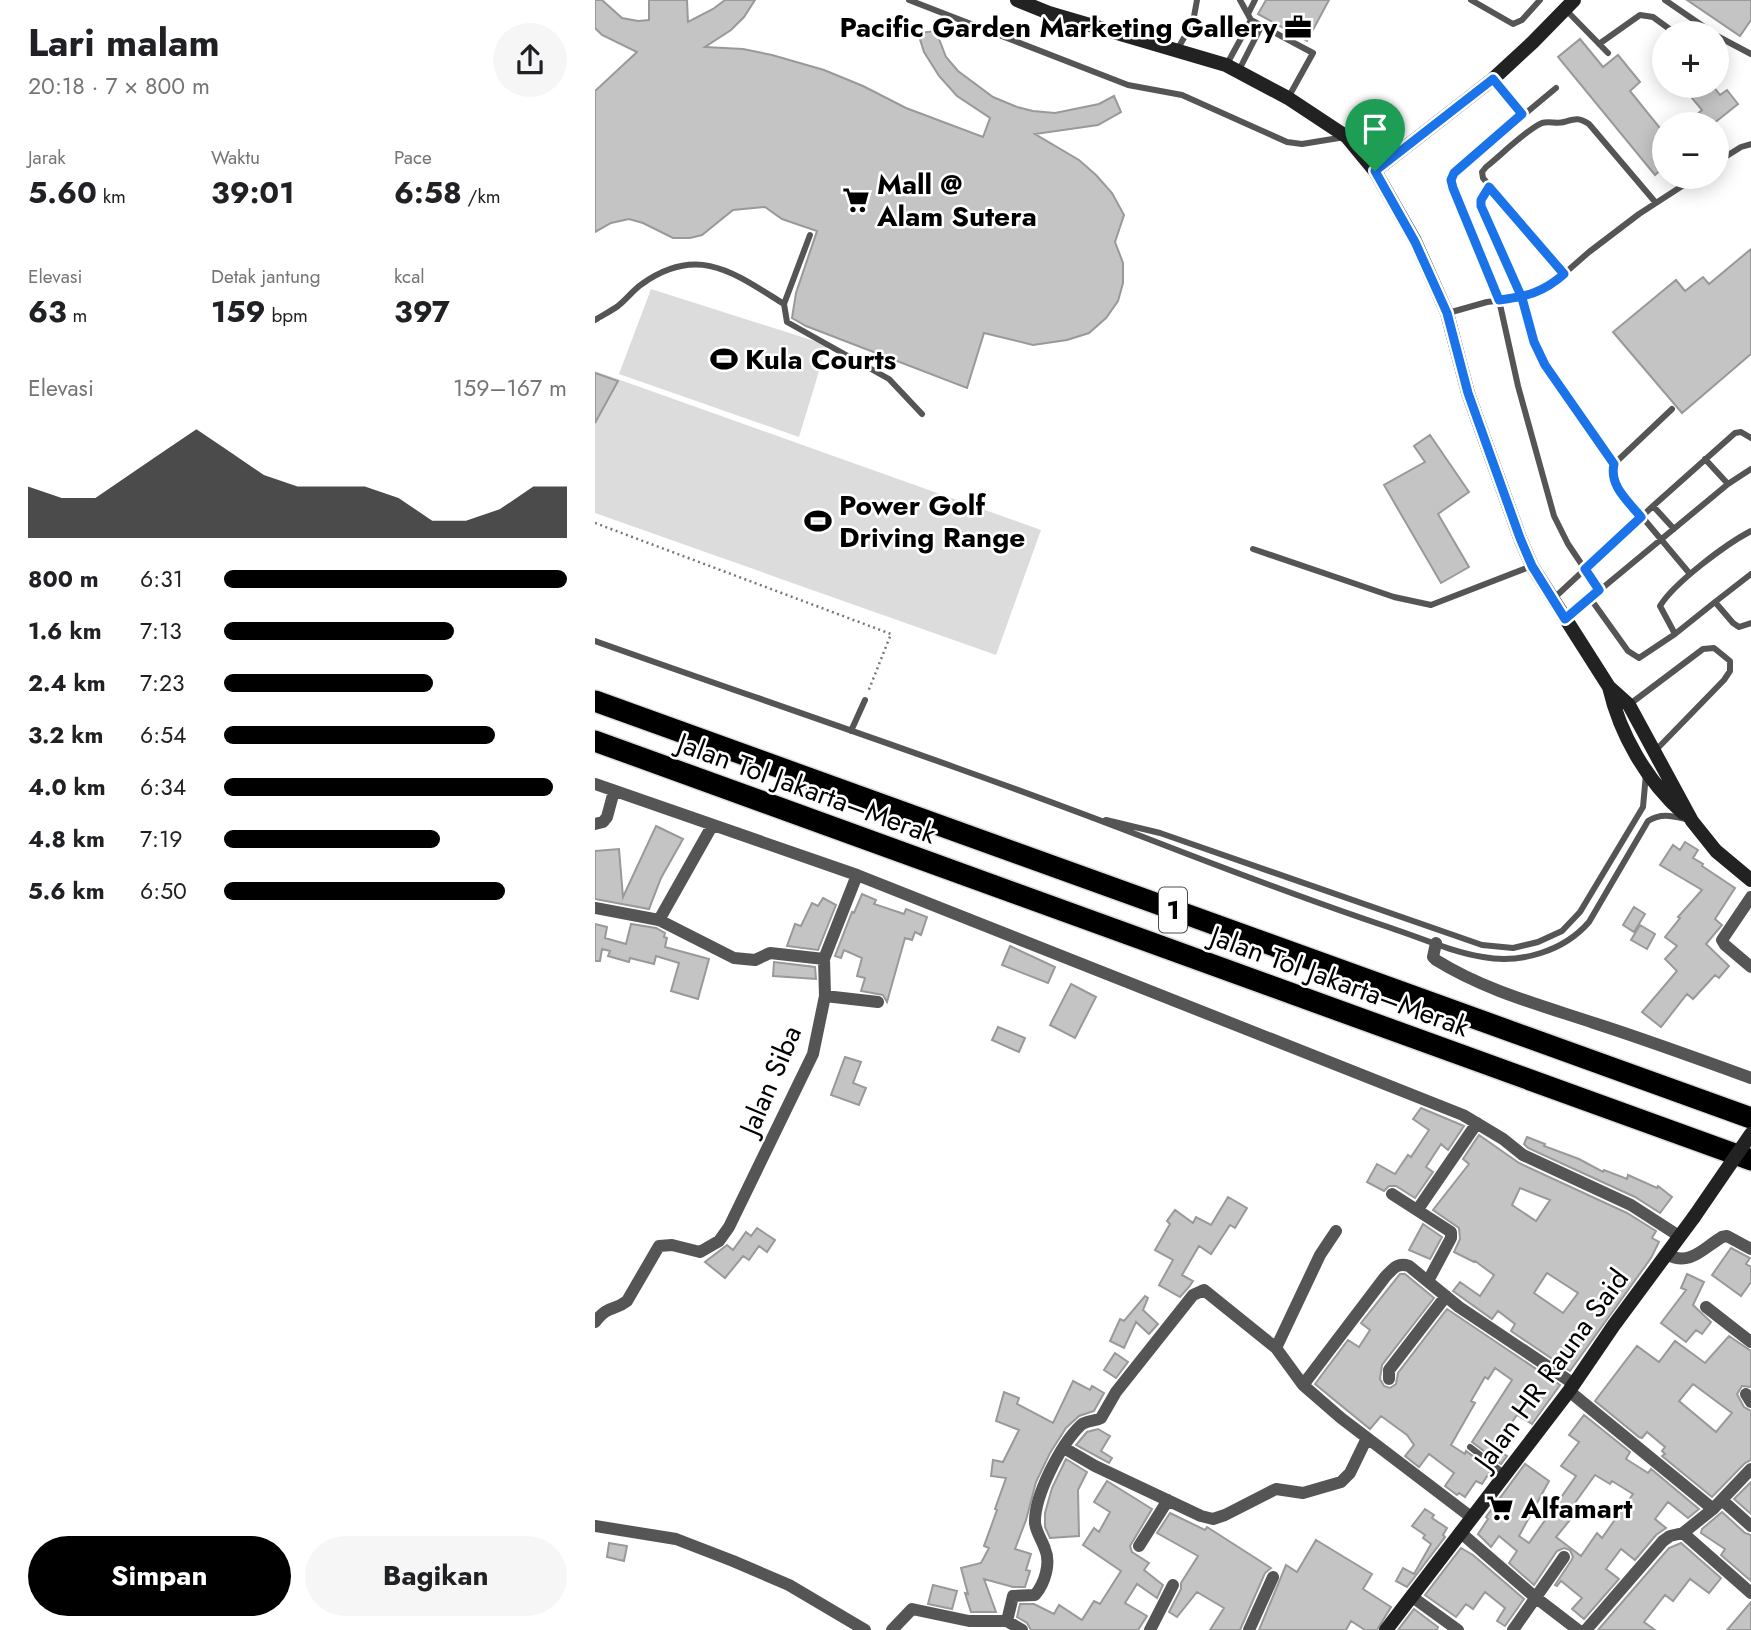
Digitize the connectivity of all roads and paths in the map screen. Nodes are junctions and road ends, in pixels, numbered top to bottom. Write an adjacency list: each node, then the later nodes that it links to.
1 (909, 0): 24 (lane)
2 (1017, 0): 16 (street)
3 (1197, 0): 16 (lane)
4 (1240, 0): 10 (lane)
5 (1255, 0): 10 (lane)
6 (1471, 0): 7 (lane)
7 (1540, 0)
8 (1665, 0): 12 (lane)
9 (1569, 5): 15 (lane); 20 (street)
10 (1249, 17): 13 (lane); 19 (lane)
11 (1658, 21): 15 (lane)
12 (1696, 21)
13 (1262, 25): 19 (lane); 22 (lane)
14 (1729, 42): 18 (lane)
15 (1599, 44): 17 (lane)
16 (1177, 50): 19 (street)
17 (1608, 53)
18 (1751, 54)
19 (1232, 68): 22 (street)
20 (1493, 79): 23 (lane); 27 (street)
21 (1556, 88): 23 (lane)
22 (1288, 98): 24 (street)
23 (1522, 114): 34 (lane)
24 (1346, 137): 27 (street)
25 (1751, 144): 26 (lane)
26 (1729, 154)
27 (1375, 171): 36 (street)
28 (1489, 187): 30 (lane); 32 (lane); 33 (lane)
29 (1678, 189): 30 (lane)
30 (1657, 203): 32 (lane)
31 (810, 235): 35 (lane)
32 (1564, 274): 33 (lane)
33 (1522, 298): 34 (lane); 42 (path)
34 (1499, 300): 36 (lane); 53 (lane)
35 (784, 304): 37 (lane); 39 (lane)
36 (1447, 313): 52 (street)
37 (595, 320)
38 (1672, 409): 42 (lane)
39 (922, 414)
40 (1751, 438): 41 (lane)
41 (1705, 459): 44 (lane); 45 (lane)
42 (1614, 464): 46 (lane)
43 (1751, 469): 44 (lane)
44 (1728, 484): 48 (lane)
45 (1653, 506): 46 (lane); 48 (lane)
46 (1641, 517): 50 (lane); 53 (lane)
47 (595, 523): 65 (path)
48 (1674, 528): 50 (lane)
49 (1751, 531): 54 (lane)
50 (1661, 539): 54 (lane); 56 (lane)
51 (1253, 549): 52 (lane)
52 (1532, 566): 58 (street)
53 (1585, 569): 56 (lane); 58 (lane)
54 (1690, 574): 62 (lane)
55 (1751, 574): 59 (lane)
56 (1599, 590): 57 (lane)
57 (1590, 598): 60 (lane); 62 (lane)
58 (1552, 600): 60 (street)
59 (1715, 602): 61 (lane); 62 (lane)
60 (1565, 619): 64 (street)
61 (1751, 623)
62 (1675, 634)
63 (595, 641): 68 (lane)
64 (1609, 687): 67 (street); 71 (street)
65 (865, 700): 68 (lane)
66 (595, 701): 89 (highway, Jalan Tol Jakarta–Merak / 1)
67 (1629, 705): 70 (street); 70 (lane)
68 (851, 732): 74 (lane)
69 (595, 741): 92 (highway, Jalan Tol Jakarta–Merak / 1)
70 (1654, 752): 75 (street)
71 (1647, 772): 74 (lane); 75 (street)
72 (595, 784): 73 (street)
73 (614, 791): 76 (street); 77 (street)
74 (1077, 812): 83 (lane)
75 (1692, 821): 79 (street); 83 (lane)
76 (595, 824)
77 (712, 826): 78 (street); 82 (street)
78 (857, 875): 84 (street); 90 (street)
79 (1751, 880)
80 (1751, 897): 85 (street)
81 (595, 908): 82 (street)
82 (659, 920): 84 (street)
83 (1437, 943): 88 (street)
84 (824, 959): 86 (street, Jalan Siba)
85 (1751, 967)
86 (825, 996): 87 (street); 102 (street, Jalan Siba)
87 (879, 1002)
88 (1751, 1078)
89 (1751, 1118)
90 (1477, 1123): 94 (street); 96 (street)
91 (1751, 1135): 96 (street, Jalan HR Rauna Said, bridge)
92 (1751, 1160)
93 (1392, 1194): 94 (street)
94 (1418, 1209): 99 (street)
95 (1335, 1231): 104 (street)
96 (1679, 1236): 98 (street, Jalan HR Rauna Said)
97 (1751, 1249): 98 (street)
98 (1666, 1254): 107 (street, Jalan HR Rauna Said)
99 (1429, 1281): 100 (street); 106 (street)
100 (1446, 1296): 105 (street); 107 (street)
101 (1706, 1307): 103 (street)
102 (595, 1322)
103 (1751, 1342)
104 (1276, 1348): 106 (street); 110 (street)
105 (1389, 1379)
106 (1303, 1385): 108 (street)
107 (1572, 1387): 112 (street, Jalan HR Rauna Said); 114 (street)
108 (1367, 1438): 113 (street); 115 (street)
109 (1470, 1447): 112 (lane)
110 (1064, 1448): 113 (street); 127 (street)
111 (1751, 1469): 114 (street)
112 (1505, 1474): 115 (street, Jalan HR Rauna Said)
113 (1168, 1500): 120 (street)
114 (1718, 1504): 117 (street); 119 (street)
115 (1471, 1517): 118 (street, Jalan HR Rauna Said)
116 (595, 1525): 129 (street)
117 (1751, 1525)
118 (1460, 1532): 125 (street, Jalan HR Rauna Said); 126 (street)
119 (1683, 1533): 124 (street); 138 (street)
120 (1139, 1546)
121 (1564, 1557): 126 (street)
122 (1273, 1577): 133 (street)
123 (1173, 1585): 132 (street)
124 (1751, 1593)
125 (1411, 1596): 134 (street, Jalan HR Rauna Said); 135 (street)
126 (1535, 1597): 136 (street); 137 (street)
127 (1007, 1622): 128 (street); 131 (street)
128 (968, 1626): 130 (street)
129 (865, 1630)
130 (892, 1630)
131 (1023, 1630)
132 (1150, 1630)
133 (1249, 1630)
134 (1386, 1630)
135 (1458, 1630)
136 (1513, 1630)
137 (1578, 1630)
138 (1586, 1630)

